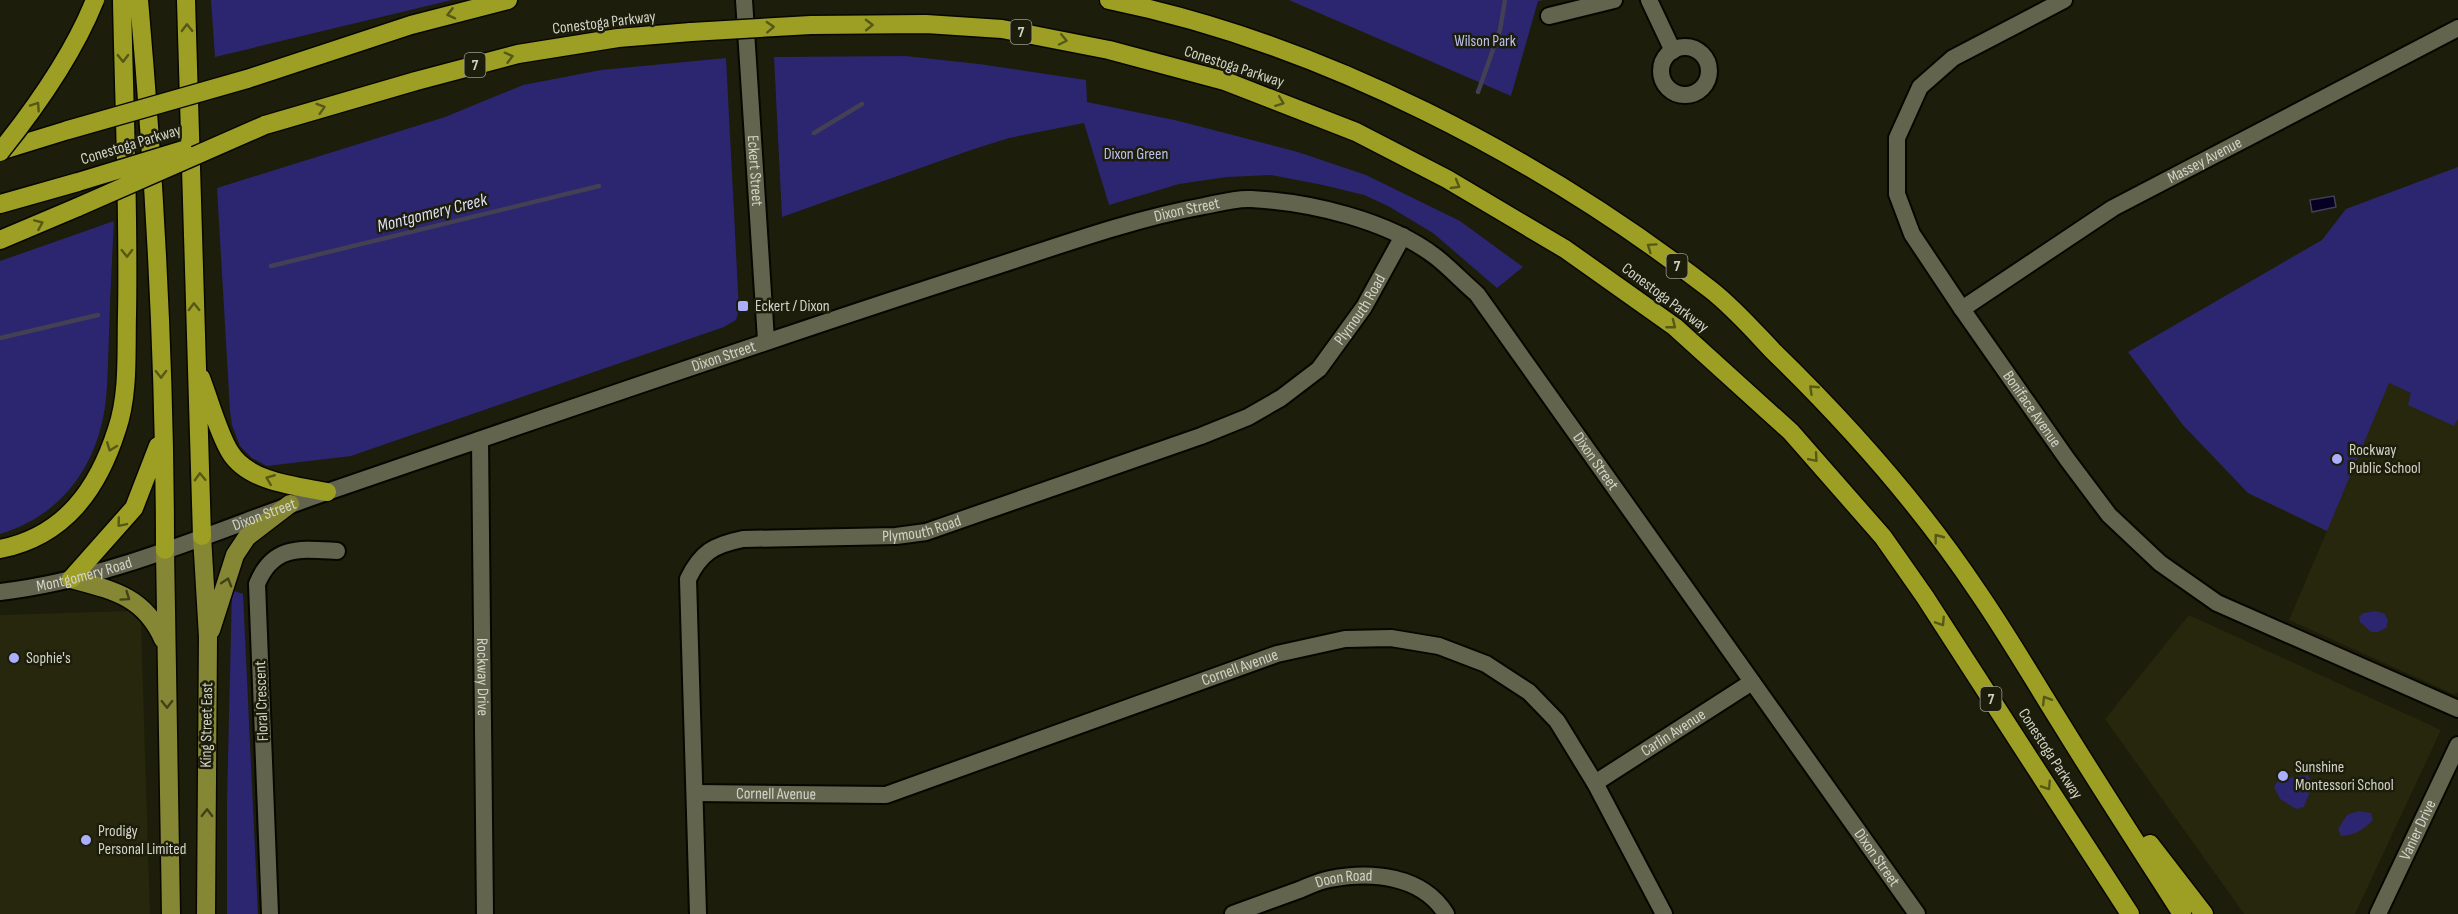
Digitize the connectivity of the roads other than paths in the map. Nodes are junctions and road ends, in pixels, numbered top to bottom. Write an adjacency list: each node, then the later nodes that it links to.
1 (95, 0): 15 (highway, one-way to 1, bridge)
2 (122, 0): 27 (highway, one-way to 27)
3 (139, 0): 22 (highway, one-way to 22)
4 (186, 0): 21 (highway, one-way to 4)
5 (508, 0): 15 (highway, Conestoga Parkway, one-way to 15, bridge)
6 (744, 0): 20 (street, Eckert Street)
7 (1108, 0): 37 (highway, Conestoga Parkway / 7, one-way to 7)
8 (1614, 0): 11 (street)
9 (1649, 0): 13 (street)
10 (2064, 0): 19 (street, Boniface Avenue)
11 (1549, 16)
12 (2458, 28): 19 (street, Massey Avenue)
13 (1672, 51)
14 (265, 125): 16 (highway, Conestoga Parkway / 7, bridge); 18 (highway, one-way to 14, bridge); 49 (highway, Conestoga Parkway / 7, one-way to 49, bridge)
15 (0, 152)
16 (0, 204)
17 (1403, 236): 20 (street, Dixon Street); 34 (street, Dixon Street); 39 (street, Plymouth Road)
18 (0, 240)
19 (1962, 309): 35 (street, Boniface Avenue)
20 (766, 340): 23 (street, Dixon Street)
21 (196, 365): 24 (highway, one-way to 21); 26 (highway, one-way to 21)
22 (162, 433): 28 (highway); 30 (highway, one-way to 30)
23 (480, 440): 24 (street, Dixon Street); 43 (street, Rockway Drive)
24 (327, 492): 25 (street, Dixon Street)
25 (291, 504): 26 (street, Dixon Street); 32 (main road, one-way to 25)
26 (202, 536): 28 (street, Dixon Street); 32 (main road, King Street East)
27 (0, 549)
28 (165, 550): 30 (street, Montgomery Road); 33 (main road)
29 (338, 550): 42 (street, Floral Crescent)
30 (71, 579): 31 (street, Montgomery Road); 33 (main road, one-way to 33)
31 (0, 592)
32 (208, 637): 41 (main road, King Street East, one-way to 32)
33 (166, 646): 40 (main road, one-way to 40)
34 (1752, 682): 38 (street, Carlin Avenue); 48 (street, Dixon Street)
35 (2458, 709)
36 (2458, 745): 52 (street, Vanier Drive)
37 (2077, 750): 50 (highway, Conestoga Parkway / 7); 51 (highway)
38 (1595, 783): 39 (street, Cornell Avenue); 47 (street, Cornell Avenue)
39 (695, 793): 44 (street, Plymouth Road)
40 (171, 914)
41 (206, 914)
42 (270, 914)
43 (485, 914)
44 (698, 914)
45 (1233, 914): 46 (street, Doon Road)
46 (1446, 914)
47 (1664, 914)
48 (1917, 914)
49 (2130, 914)
50 (2182, 914)
51 (2204, 914)
52 (2378, 914)

